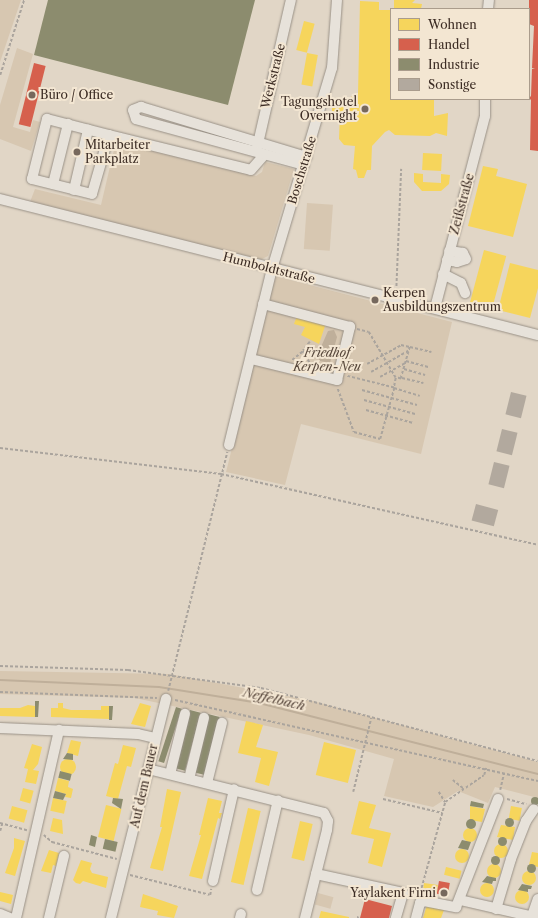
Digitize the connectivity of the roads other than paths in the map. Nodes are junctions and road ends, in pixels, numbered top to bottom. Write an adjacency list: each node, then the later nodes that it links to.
1 (291, 0): 7 (street, Werkstraße)
2 (336, 0): 8 (street, Boschstraße)
3 (485, 100): 13 (street, Zeißstraße)
4 (68, 124): 5 (street); 9 (street); 9 (street)
5 (88, 130): 6 (street); 10 (street)
6 (109, 135): 7 (street); 10 (street)
7 (259, 150): 7 (street); 8 (street); 8 (street)
8 (306, 161): 12 (street, Boschstraße)
9 (53, 184): 10 (street)
10 (74, 190)
11 (0, 199): 12 (street, Humboldtstraße)
12 (272, 269): 15 (street, Boschstraße); 16 (street, Humboldtstraße)
13 (443, 274): 14 (street); 16 (street, Zeißstraße)
14 (464, 293)
15 (263, 304): 18 (street, Boschstraße); 18 (street)
16 (434, 308): 17 (street, Humboldtstraße)
17 (538, 335)
18 (251, 359): 19 (street, Boschstraße)
19 (229, 445)
20 (166, 699): 26 (street, Auf dem Bauer)
21 (185, 714): 28 (street)
22 (204, 718): 29 (street)
23 (222, 723): 30 (street)
24 (0, 728): 25 (street)
25 (59, 730): 26 (street); 45 (street)
26 (155, 738): 27 (street, Auf dem Bauer)
27 (148, 769): 28 (street); 47 (street, Auf dem Bauer)
28 (170, 774): 29 (street)
29 (189, 779): 30 (street)
30 (207, 783): 31 (street)
31 (234, 790): 33 (street); 37 (street)
32 (498, 799): 40 (street)
33 (278, 800): 36 (street); 38 (street)
34 (531, 807): 41 (street)
35 (64, 856): 46 (street)
36 (316, 874): 48 (street); 49 (street)
37 (213, 882)
38 (257, 890)
39 (538, 899): 43 (street)
40 (460, 900): 41 (street); 50 (street)
41 (496, 909): 43 (street)
42 (0, 914): 44 (street)
43 (535, 917)
44 (10, 918)
45 (16, 918)
46 (49, 918)
47 (111, 918)
48 (305, 918)
49 (396, 918)
50 (416, 918)

